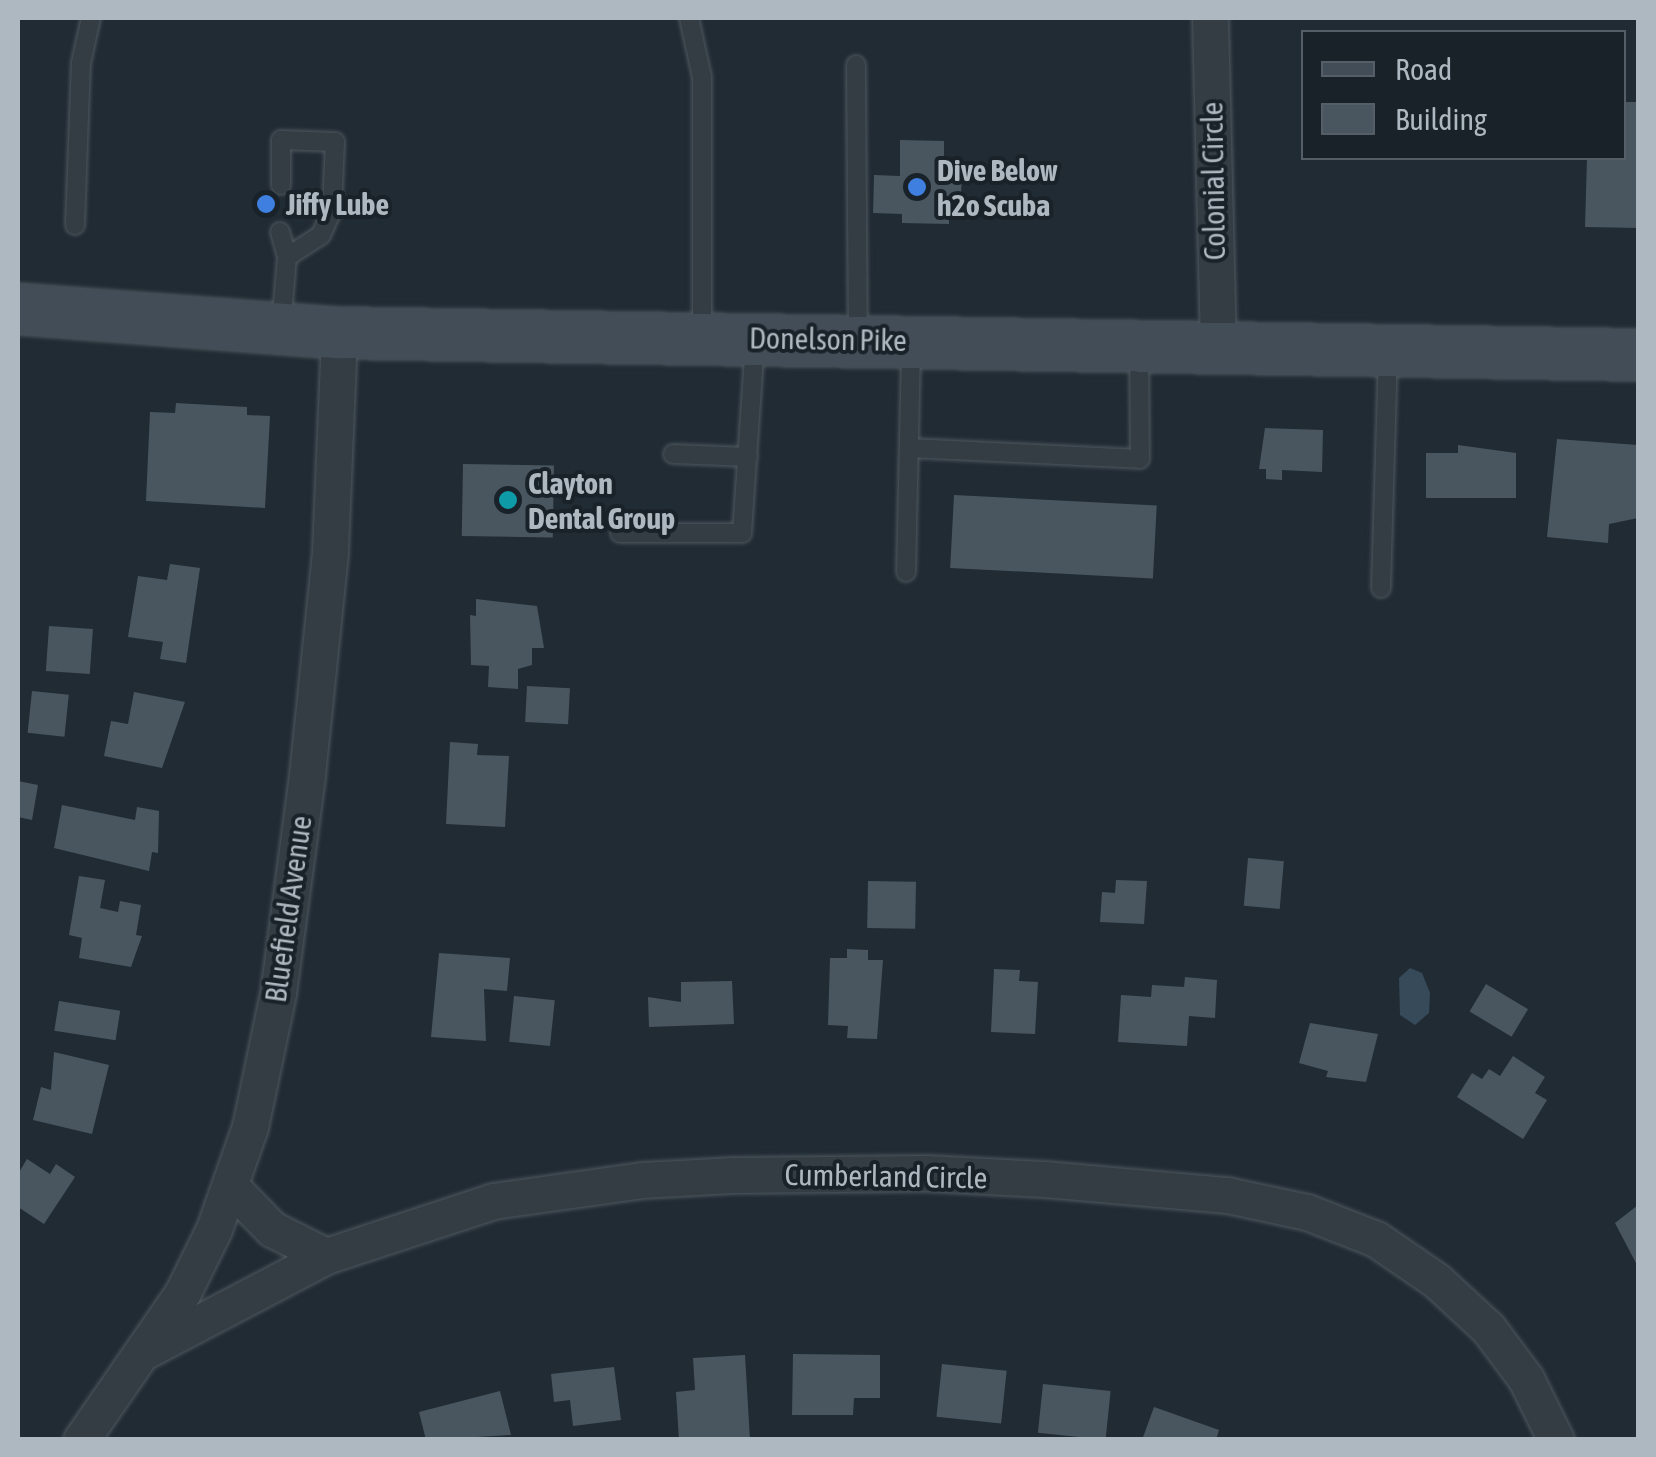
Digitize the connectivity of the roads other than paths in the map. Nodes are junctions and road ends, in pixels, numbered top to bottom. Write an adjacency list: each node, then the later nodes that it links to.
1 (91, 18): 6 (lane)
2 (689, 18): 12 (lane)
3 (1210, 18): 17 (street, Colonial Circle)
4 (856, 65): 14 (lane)
5 (281, 185): 8 (lane)
6 (76, 225)
7 (280, 232): 8 (lane)
8 (287, 257): 10 (lane)
9 (18, 310): 10 (main road, Donelson Pike)
10 (281, 328): 11 (main road, Donelson Pike)
11 (340, 333): 12 (main road, Donelson Pike); 26 (street, Bluefield Avenue)
12 (702, 338): 13 (main road, Donelson Pike)
13 (756, 338): 14 (main road, Donelson Pike); 22 (lane)
14 (858, 339): 15 (main road, Donelson Pike)
15 (912, 340): 16 (main road, Donelson Pike); 20 (lane)
16 (1139, 344): 17 (main road, Donelson Pike); 20 (lane)
17 (1218, 344): 18 (main road, Donelson Pike)
18 (1388, 348): 19 (main road, Donelson Pike); 25 (lane)
19 (1638, 355)
20 (910, 448): 24 (lane)
21 (673, 454): 22 (lane)
22 (748, 457): 23 (lane)
23 (620, 533)
24 (906, 572)
25 (1380, 588)
26 (231, 1187): 27 (street); 28 (street, Bluefield Avenue)
27 (326, 1256): 28 (street, Cumberland Circle); 30 (street, Cumberland Circle)
28 (147, 1350): 29 (street, Bluefield Avenue)
29 (81, 1440)
30 (1556, 1440)

